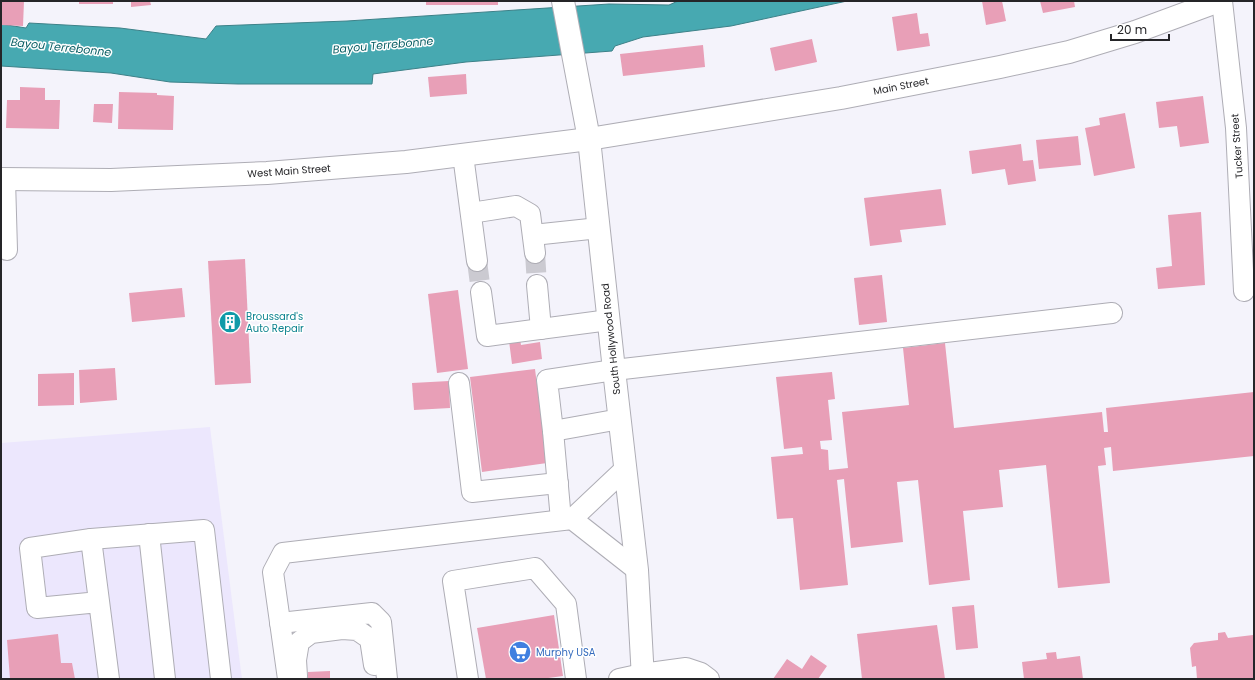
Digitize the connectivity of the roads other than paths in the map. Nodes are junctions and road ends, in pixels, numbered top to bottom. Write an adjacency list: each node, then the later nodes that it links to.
1 (563, 1): 4 (main road, South Hollywood Road)
2 (1219, 1): 4 (main road, Main Street)
3 (1222, 1): 12 (street, Tucker Street)
4 (582, 140): 5 (main road, West Main Street); 8 (main road, South Hollywood Road)
5 (463, 155): 6 (main road, West Main Street); 7 (street)
6 (3, 179): 9 (street)
7 (471, 213): 8 (street); 10 (street)
8 (599, 228): 15 (main road, South Hollywood Road)
9 (7, 250)
10 (478, 261)
11 (538, 285): 16 (street)
12 (1244, 291)
13 (481, 292): 16 (street)
14 (1112, 313): 17 (street)
15 (609, 320): 16 (street); 17 (main road, South Hollywood Road)
16 (541, 329)
17 (614, 370): 19 (main road, South Hollywood Road); 20 (street)
18 (459, 383): 22 (street)
19 (620, 419): 20 (street); 21 (main road, South Hollywood Road)
20 (553, 432): 22 (street)
21 (625, 469): 23 (street); 26 (main road, South Hollywood Road)
22 (558, 483): 23 (street)
23 (567, 519): 26 (street); 28 (street)
24 (149, 534): 25 (street); 31 (street); 32 (street)
25 (91, 539): 27 (street); 27 (street)
26 (637, 570): 29 (main road, South Hollywood Road)
27 (99, 602): 30 (street)
28 (280, 623): 33 (street); 36 (street)
29 (642, 676): 39 (street); 40 (street)
30 (109, 679)
31 (165, 679)
32 (221, 679)
33 (288, 679)
34 (298, 679): 35 (street)
35 (376, 679)
36 (387, 679)
37 (468, 679): 38 (street)
38 (576, 679)
39 (619, 679)
40 (709, 679)

